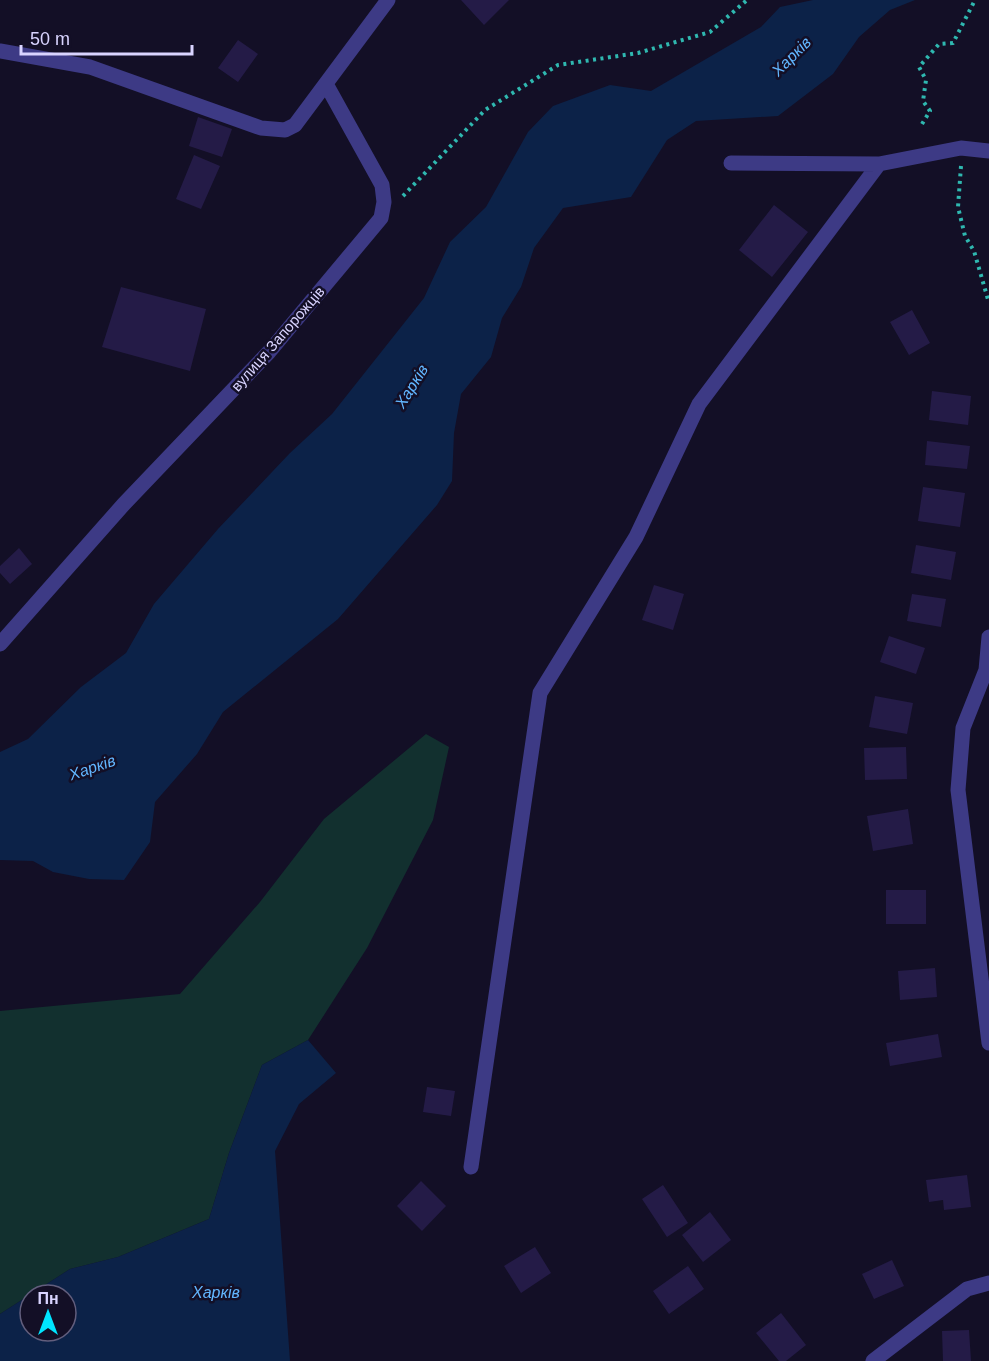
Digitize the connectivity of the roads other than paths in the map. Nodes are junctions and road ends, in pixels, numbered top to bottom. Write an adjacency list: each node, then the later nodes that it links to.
1 (388, 0): 3 (street)
2 (0, 51): 3 (street)
3 (326, 84): 8 (street, вулиця Запорожців)
4 (989, 151): 6 (street)
5 (731, 163): 6 (street)
6 (879, 164): 11 (street)
7 (989, 637): 9 (street)
8 (0, 644)
9 (987, 668): 10 (street)
10 (989, 1042)
11 (471, 1167)
12 (989, 1283): 13 (street)
13 (873, 1361)

